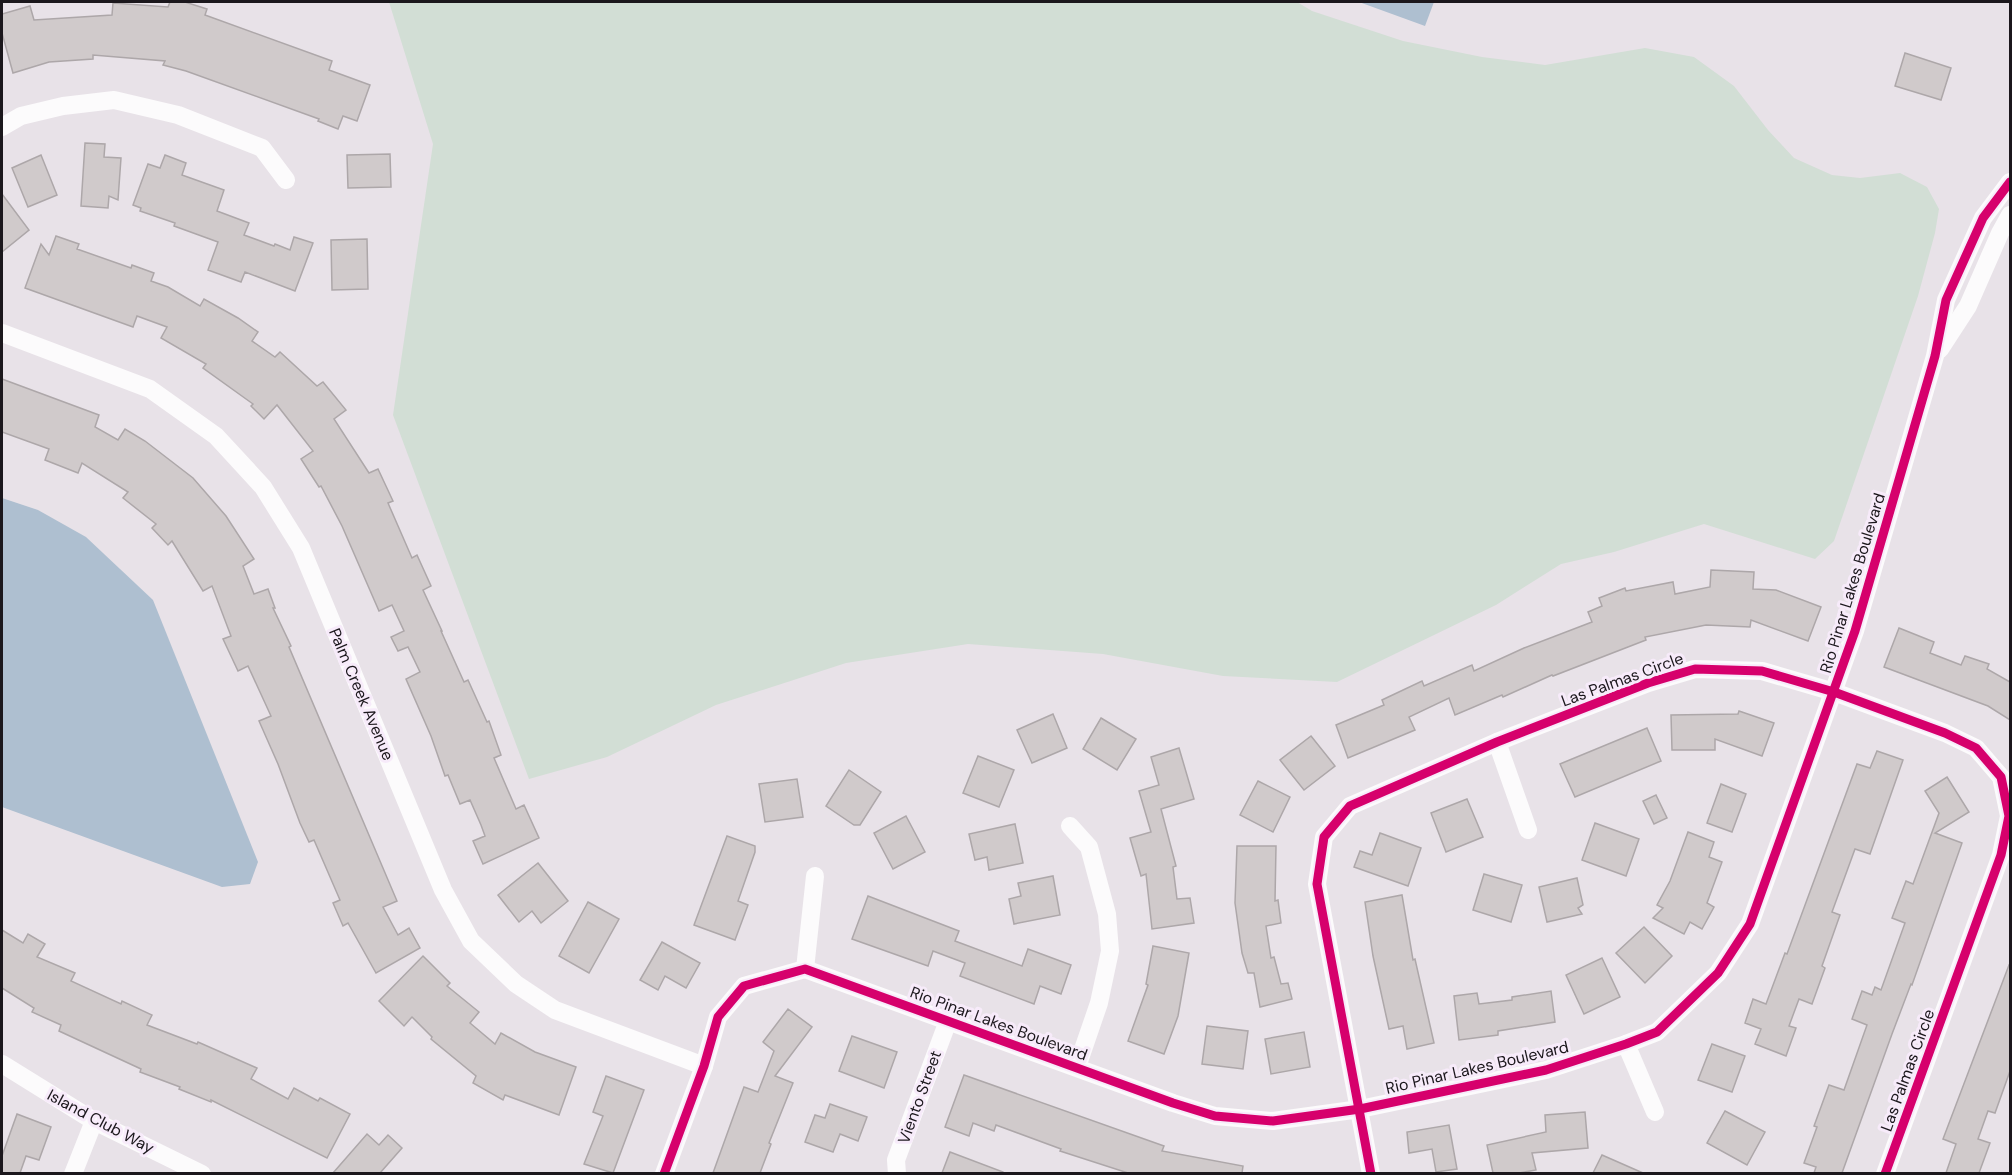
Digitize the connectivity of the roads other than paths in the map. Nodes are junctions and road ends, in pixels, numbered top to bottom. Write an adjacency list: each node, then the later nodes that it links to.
1 (2, 127): 2 (street)
2 (286, 180)
3 (2010, 182): 6 (street, Rio Pinar Lakes Boulevard)
4 (2010, 215): 6 (street, Rio Pinar Lakes Boulevard)
5 (2, 333): 16 (street, Palm Creek Avenue)
6 (1935, 356): 7 (street, Rio Pinar Lakes Boulevard)
7 (1834, 692): 8 (street, Las Palmas Circle); 14 (street, Rio Pinar Lakes Boulevard); 26 (street, Las Palmas Circle)
8 (1497, 742): 10 (street); 18 (street, Las Palmas Circle)
9 (1070, 826): 17 (street)
10 (1528, 830)
11 (815, 876): 12 (street)
12 (805, 969): 13 (street, Rio Pinar Lakes Boulevard); 16 (street)
13 (948, 1021): 17 (street, Rio Pinar Lakes Boulevard); 24 (street, Viento Street)
14 (1626, 1044): 18 (street, Rio Pinar Lakes Boulevard); 19 (street)
15 (2, 1065): 20 (street, Island Club Way)
16 (704, 1066): 23 (street)
17 (1077, 1067): 18 (street, Rio Pinar Lakes Boulevard)
18 (1360, 1109): 25 (street, Las Palmas Circle)
19 (1655, 1112)
20 (94, 1121): 21 (street); 22 (street, Island Club Way)
21 (74, 1173)
22 (202, 1173)
23 (664, 1173)
24 (897, 1173)
25 (1371, 1173)
26 (1885, 1173)

